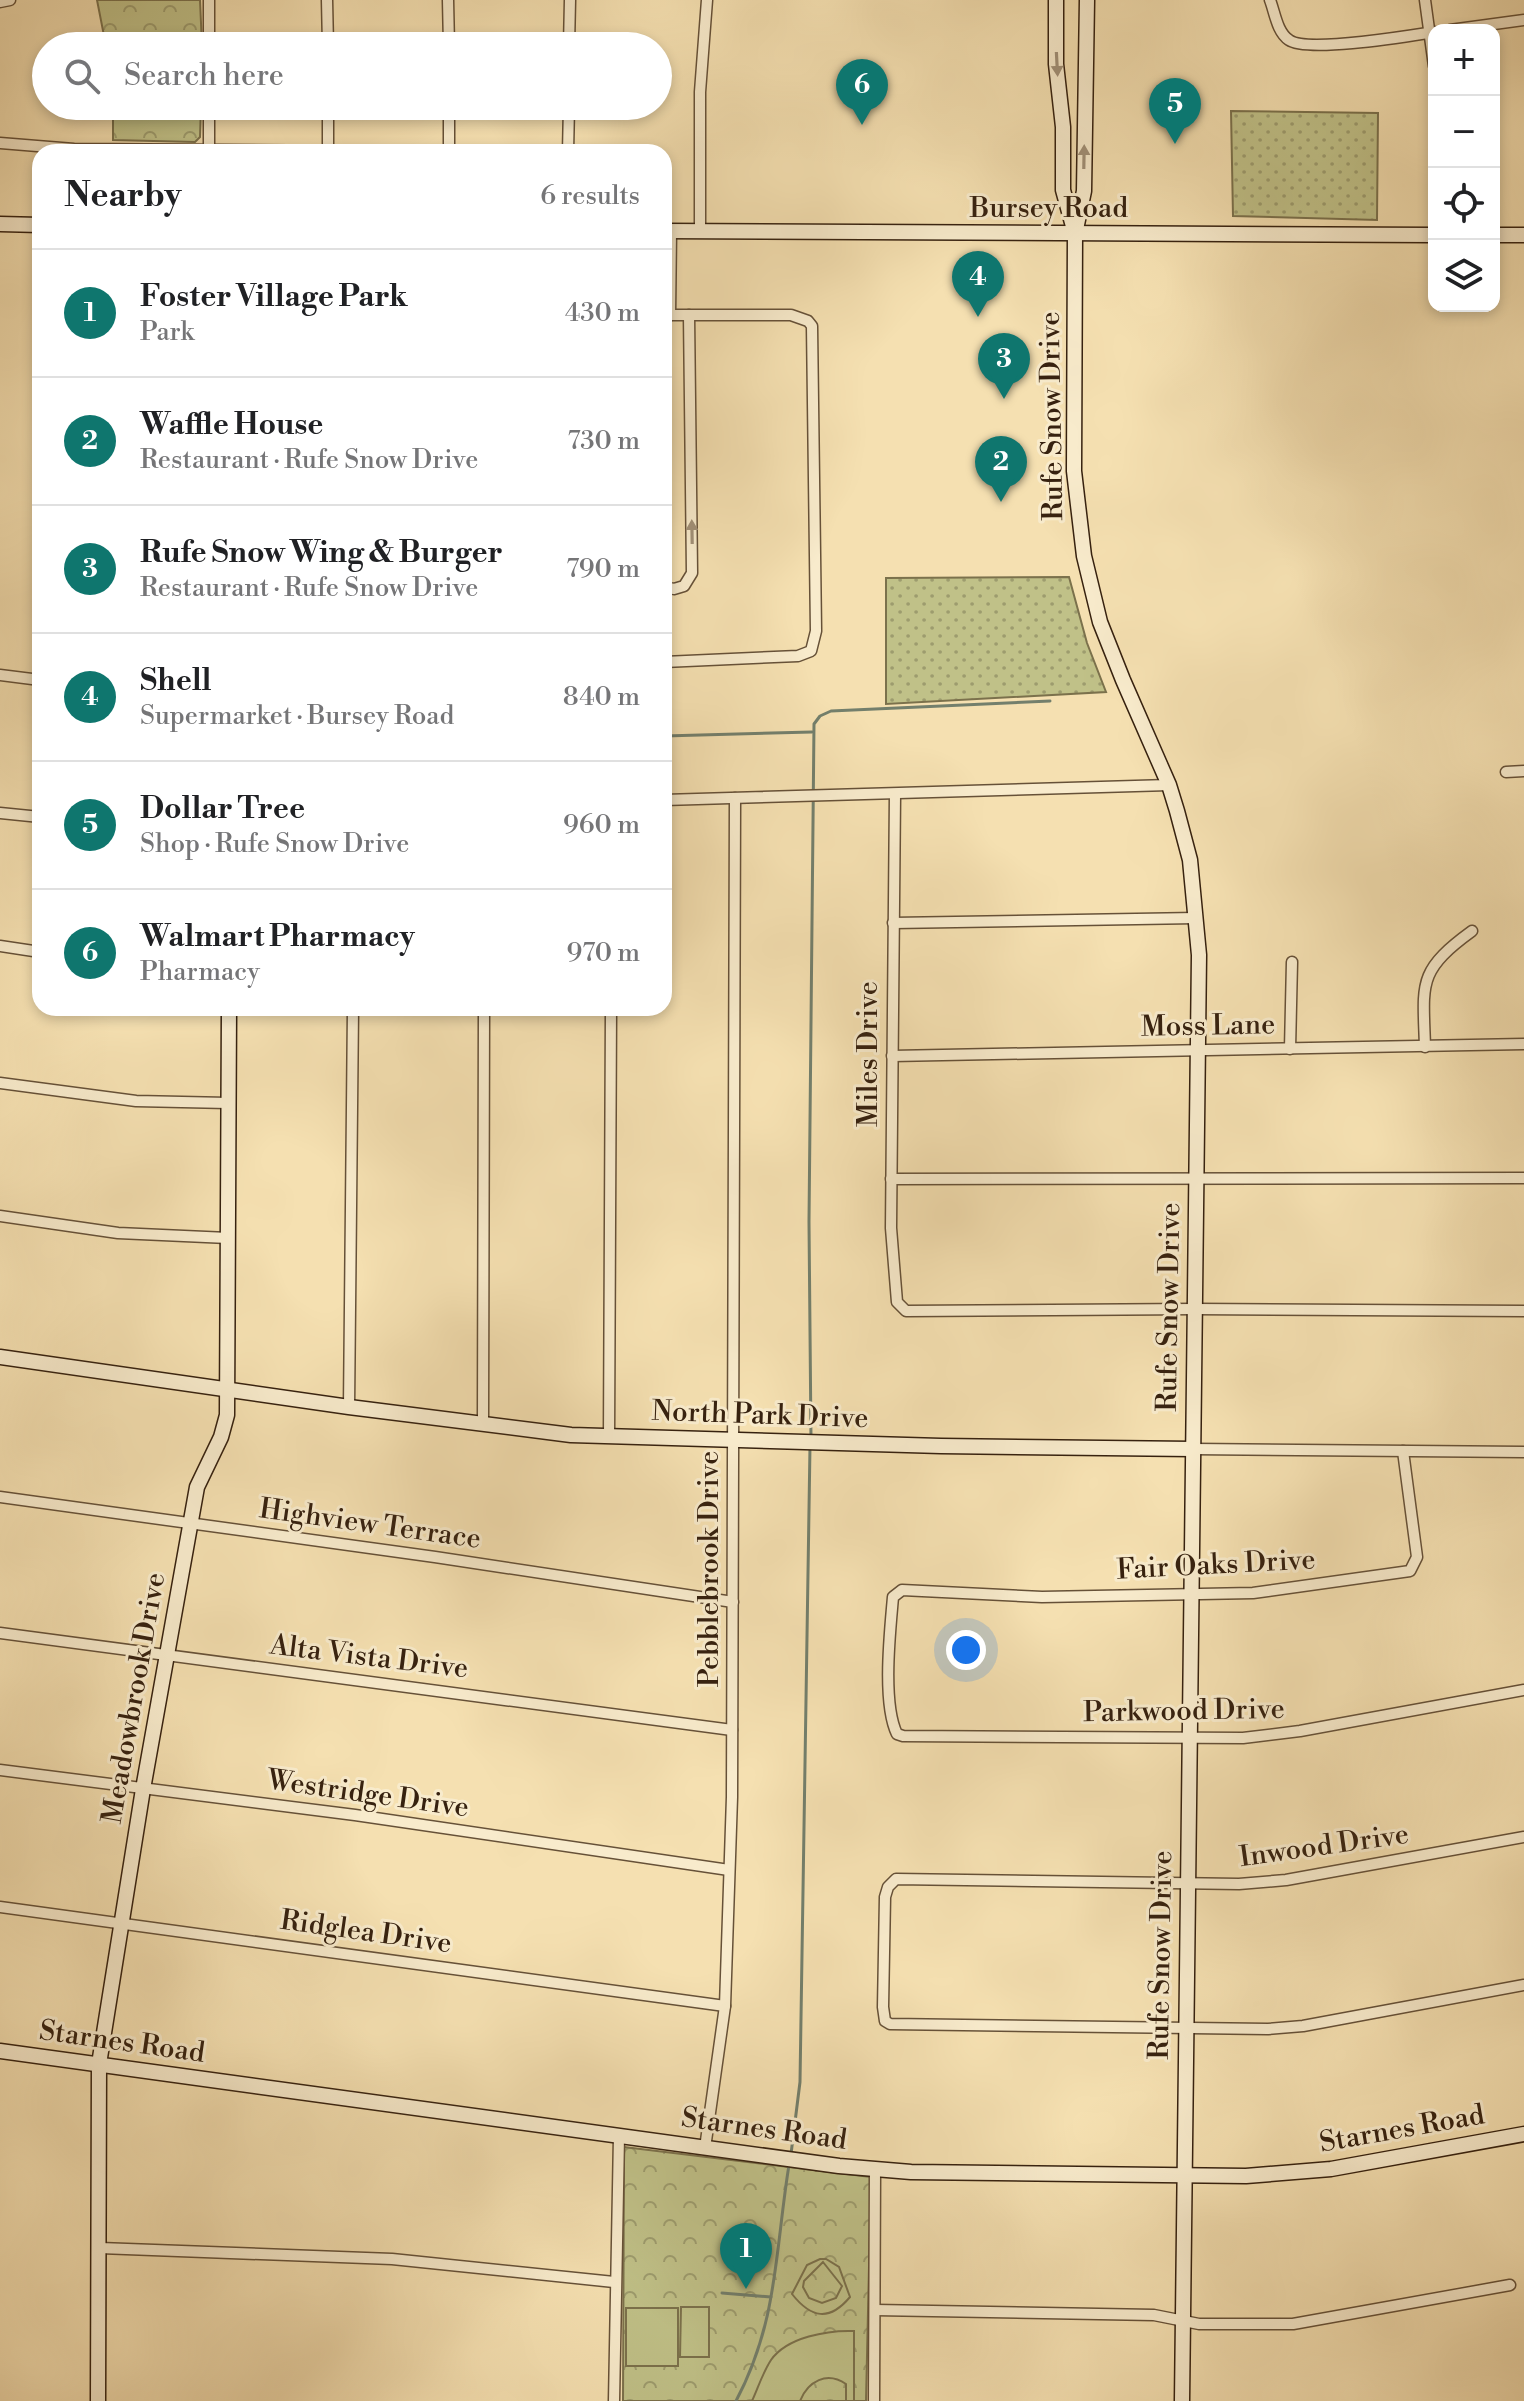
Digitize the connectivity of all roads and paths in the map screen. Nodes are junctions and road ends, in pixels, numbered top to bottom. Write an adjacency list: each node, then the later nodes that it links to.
1 (10, 0): 11 (street)
2 (209, 0): 15 (street)
3 (327, 0): 16 (street)
4 (448, 0): 17 (street)
5 (570, 0): 18 (street)
6 (707, 0): 33 (street)
7 (1056, 0): 34 (main road, Rufe Snow Drive, one-way to 34)
8 (1087, 0): 34 (main road, Rufe Snow Drive, one-way to 8)
9 (1270, 0): 19 (street)
10 (1425, 0): 13 (street)
11 (0, 2)
12 (1524, 20): 14 (street)
13 (1430, 24)
14 (1494, 24)
15 (209, 32)
16 (328, 32)
17 (449, 32)
18 (569, 32)
19 (1428, 32)
20 (209, 120): 25 (street)
21 (328, 120): 26 (street)
22 (449, 120): 27 (street)
23 (569, 120): 28 (street)
24 (0, 143): 29 (street)
25 (209, 144)
26 (328, 144)
27 (449, 144)
28 (568, 144)
29 (32, 146)
30 (0, 224): 31 (main road)
31 (32, 225)
32 (672, 231): 33 (main road, Bursey Road)
33 (700, 231): 34 (main road, Bursey Road)
34 (1075, 234): 35 (main road, Bursey Road); 46 (main road, Rufe Snow Drive)
35 (1428, 235)
36 (1500, 235): 37 (main road)
37 (1524, 235)
38 (672, 315): 39 (street)
39 (689, 315): 40 (street, one-way to 39); 41 (street)
40 (672, 589)
41 (672, 662)
42 (0, 675): 43 (street)
43 (32, 679)
44 (1524, 771): 45 (street)
45 (1506, 772)
46 (1169, 785): 47 (street); 52 (main road, Rufe Snow Drive)
47 (895, 794): 48 (street); 53 (street, Miles Drive)
48 (735, 798): 49 (street); 81 (street, Pebblebrook Drive)
49 (672, 800)
50 (0, 813): 51 (street)
51 (32, 816)
52 (1196, 918): 53 (street); 64 (main road, Rufe Snow Drive)
53 (893, 923): 66 (street, Miles Drive)
54 (1472, 931): 63 (street)
55 (0, 946): 56 (street)
56 (32, 951)
57 (1292, 962): 65 (street)
58 (229, 1016): 68 (main road, Meadowbrook Drive)
59 (353, 1016): 78 (street)
60 (484, 1016): 79 (street)
61 (611, 1016): 80 (street)
62 (1524, 1044): 63 (street, Moss Lane)
63 (1425, 1047): 65 (street, Moss Lane)
64 (1199, 1049): 65 (street, Moss Lane); 66 (street, Moss Lane); 71 (main road, Rufe Snow Drive)
65 (1290, 1049)
66 (892, 1056): 70 (street, Miles Drive)
67 (0, 1083): 68 (street)
68 (228, 1103): 73 (main road, Meadowbrook Drive)
69 (1524, 1178): 71 (street)
70 (891, 1179): 71 (street); 74 (street, Miles Drive)
71 (1196, 1179): 74 (main road, Rufe Snow Drive)
72 (0, 1216): 73 (street)
73 (228, 1238): 77 (main road, Meadowbrook Drive)
74 (1195, 1309): 75 (street); 82 (main road, Rufe Snow Drive)
75 (1524, 1311)
76 (0, 1357): 77 (main road, North Park Drive)
77 (228, 1389): 78 (main road, North Park Drive); 86 (main road, Meadowbrook Drive)
78 (349, 1407): 79 (main road, North Park Drive)
79 (483, 1422): 80 (main road, North Park Drive)
80 (609, 1437): 81 (main road, North Park Drive)
81 (733, 1440): 82 (main road, North Park Drive); 88 (street, Pebblebrook Drive)
82 (1193, 1449): 83 (street, North Park Drive); 87 (main road, Rufe Snow Drive)
83 (1403, 1451): 84 (street, North Park Drive); 87 (street, Fair Oaks Drive)
84 (1524, 1452)
85 (0, 1497): 86 (street, Highview Terrace)
86 (190, 1522): 88 (street, Highview Terrace); 90 (main road, Meadowbrook Drive)
87 (1191, 1595): 92 (street, Fair Oaks Drive); 94 (main road, Rufe Snow Drive)
88 (733, 1602): 93 (street, Pebblebrook Drive)
89 (0, 1633): 90 (street, Alta Vista Drive)
90 (167, 1655): 93 (street, Alta Vista Drive); 96 (main road, Meadowbrook Drive)
91 (1524, 1690): 94 (street, Parkwood Drive)
92 (894, 1727): 94 (street, Parkwood Drive)
93 (732, 1730): 98 (street, Pebblebrook Drive)
94 (1190, 1739): 99 (main road, Rufe Snow Drive)
95 (0, 1770): 96 (street, Westridge Drive)
96 (143, 1789): 98 (street, Westridge Drive); 101 (main road, Meadowbrook Drive)
97 (1524, 1837): 99 (street, Inwood Drive)
98 (729, 1870): 103 (street, Pebblebrook Drive)
99 (1188, 1883): 104 (main road, Rufe Snow Drive); 104 (street, Inwood Drive)
100 (0, 1907): 101 (street, Ridglea Drive)
101 (123, 1923): 103 (street, Ridglea Drive); 106 (main road, Meadowbrook Drive)
102 (1524, 1985): 104 (street)
103 (725, 2006): 109 (street, Pebblebrook Drive)
104 (1186, 2029): 111 (main road, Rufe Snow Drive)
105 (0, 2051): 106 (main road, Starnes Road)
106 (99, 2064): 108 (main road, Starnes Road); 112 (main road, Meadowbrook Drive)
107 (1524, 2134): 111 (main road, Starnes Road)
108 (619, 2136): 109 (main road, Starnes Road); 113 (street)
109 (705, 2148): 110 (main road, Starnes Road)
110 (875, 2169): 111 (main road, Starnes Road); 115 (street)
111 (1185, 2175): 116 (main road, Rufe Snow Drive)
112 (100, 2248): 113 (street); 117 (main road, Meadowbrook Drive)
113 (614, 2282): 118 (street)
114 (1510, 2285): 116 (street)
115 (875, 2310): 116 (street); 119 (street)
116 (1183, 2321): 120 (main road, Rufe Snow Drive)
117 (98, 2401)
118 (614, 2401)
119 (874, 2401)
120 (1182, 2401)

